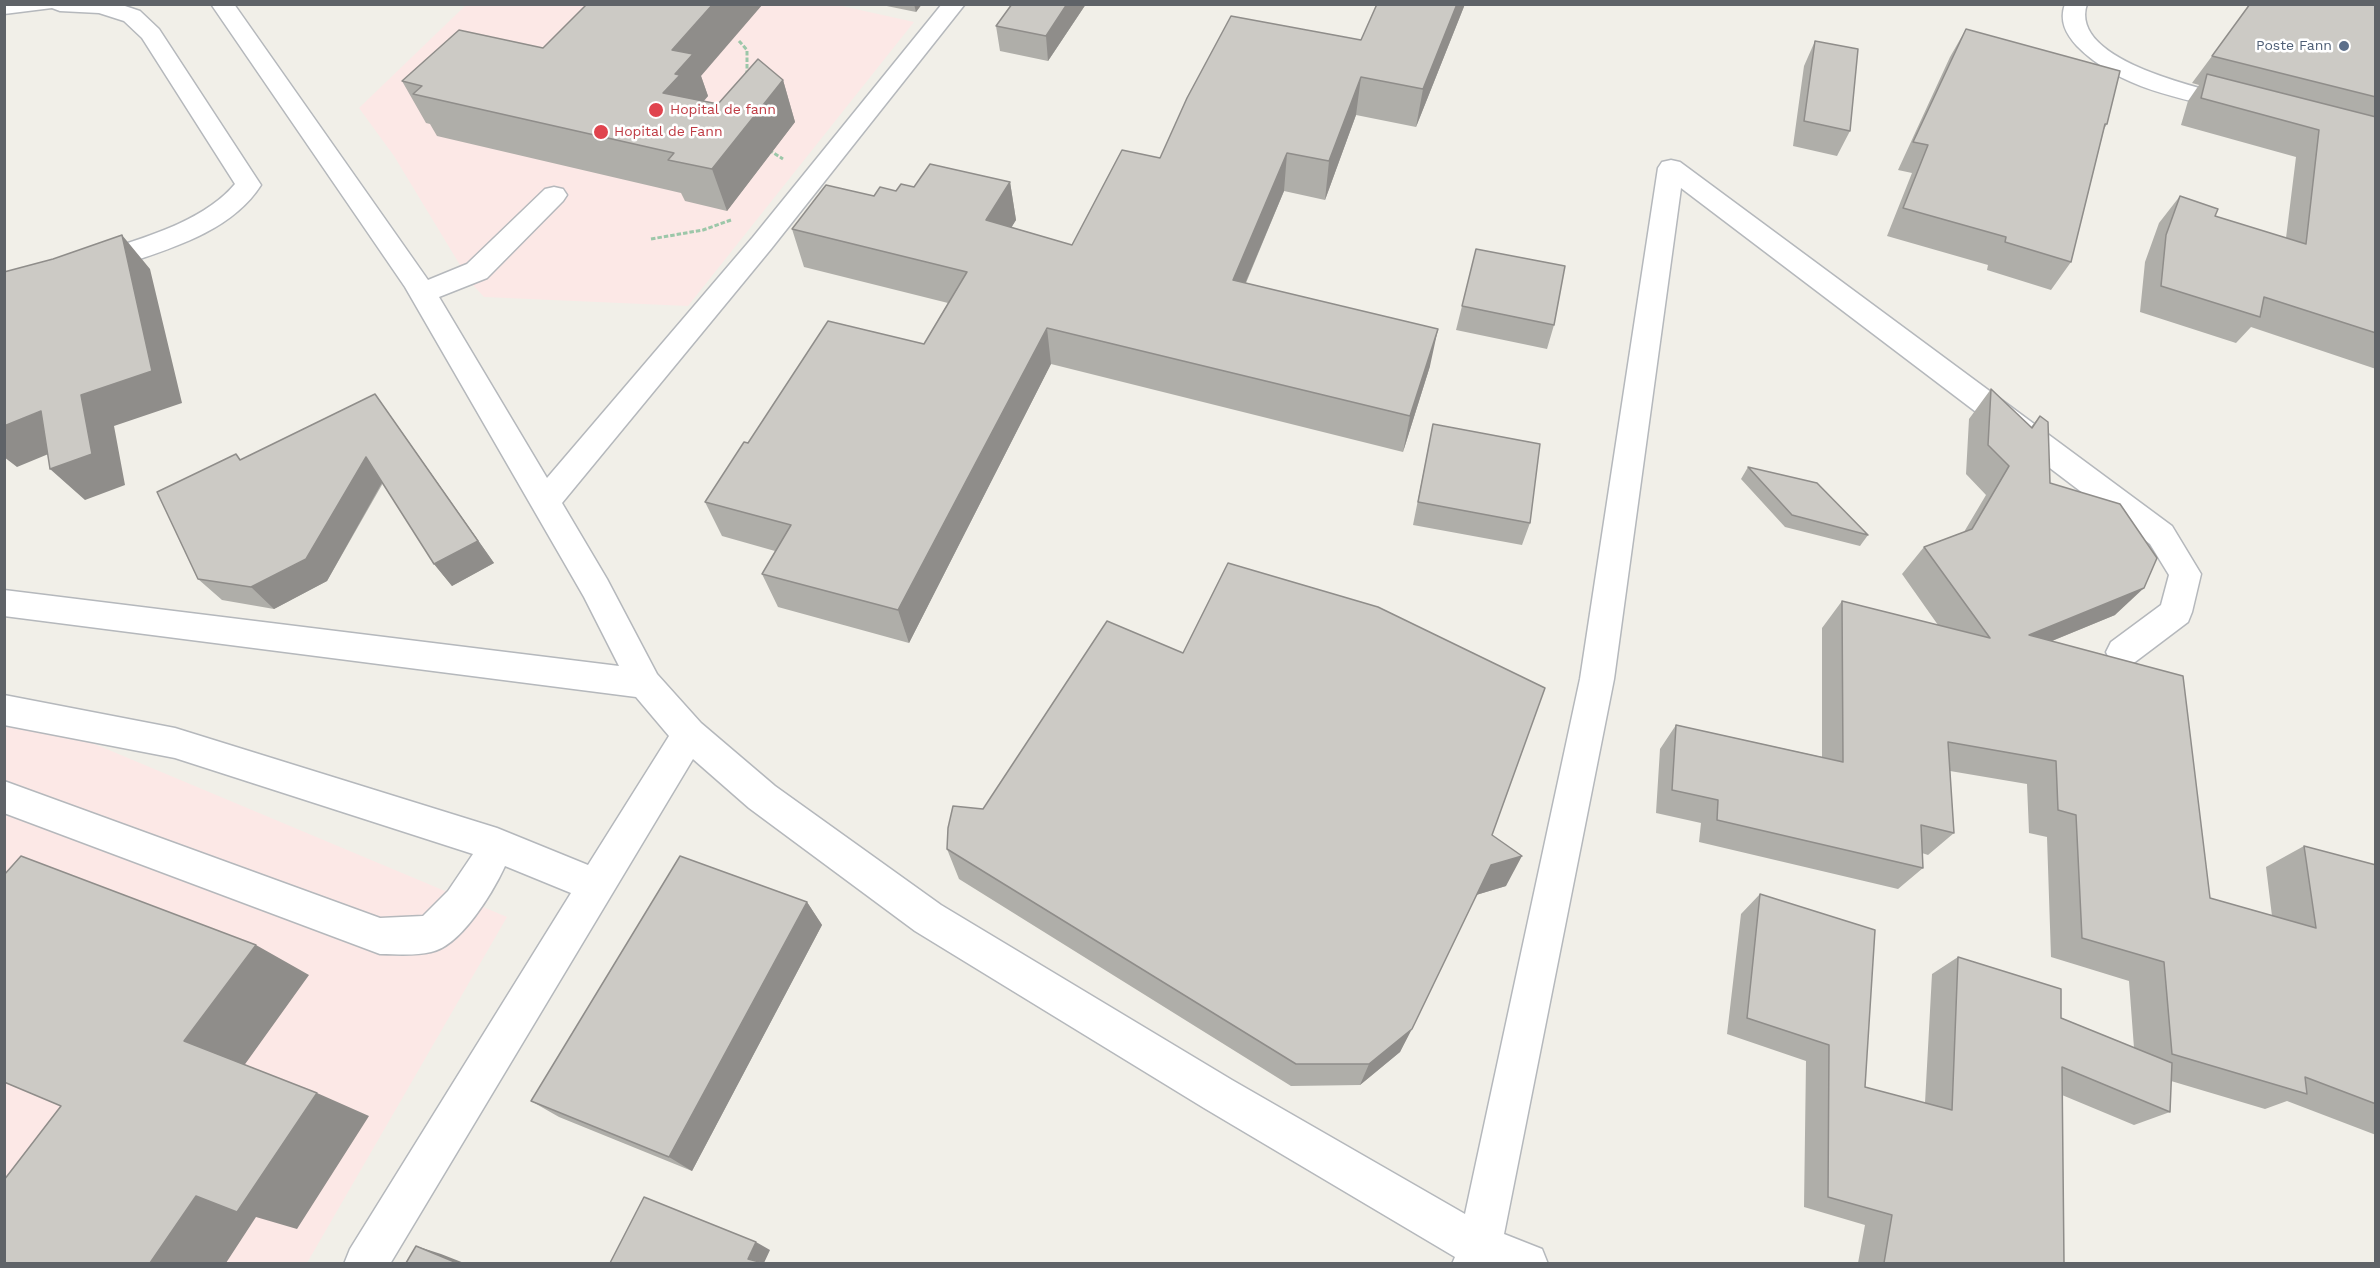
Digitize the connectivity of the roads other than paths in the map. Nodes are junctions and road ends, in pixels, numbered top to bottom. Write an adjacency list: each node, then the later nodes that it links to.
1 (43, 4): 6 (street)
2 (60, 4): 9 (street)
3 (222, 4): 10 (street)
4 (954, 4): 11 (street)
5 (2076, 4): 7 (street)
6 (4, 7)
7 (2263, 111)
8 (554, 195): 10 (street)
9 (71, 273)
10 (423, 293): 11 (street)
11 (545, 502): 14 (street)
12 (4, 603): 14 (street)
13 (2122, 652): 20 (street)
14 (645, 684): 16 (street)
15 (4, 710): 18 (street)
16 (689, 734): 19 (street); 20 (street)
17 (4, 797): 18 (street)
18 (497, 845): 19 (street)
19 (596, 886): 21 (street)
20 (1477, 1255): 22 (street)
21 (365, 1263)
22 (1527, 1263)

